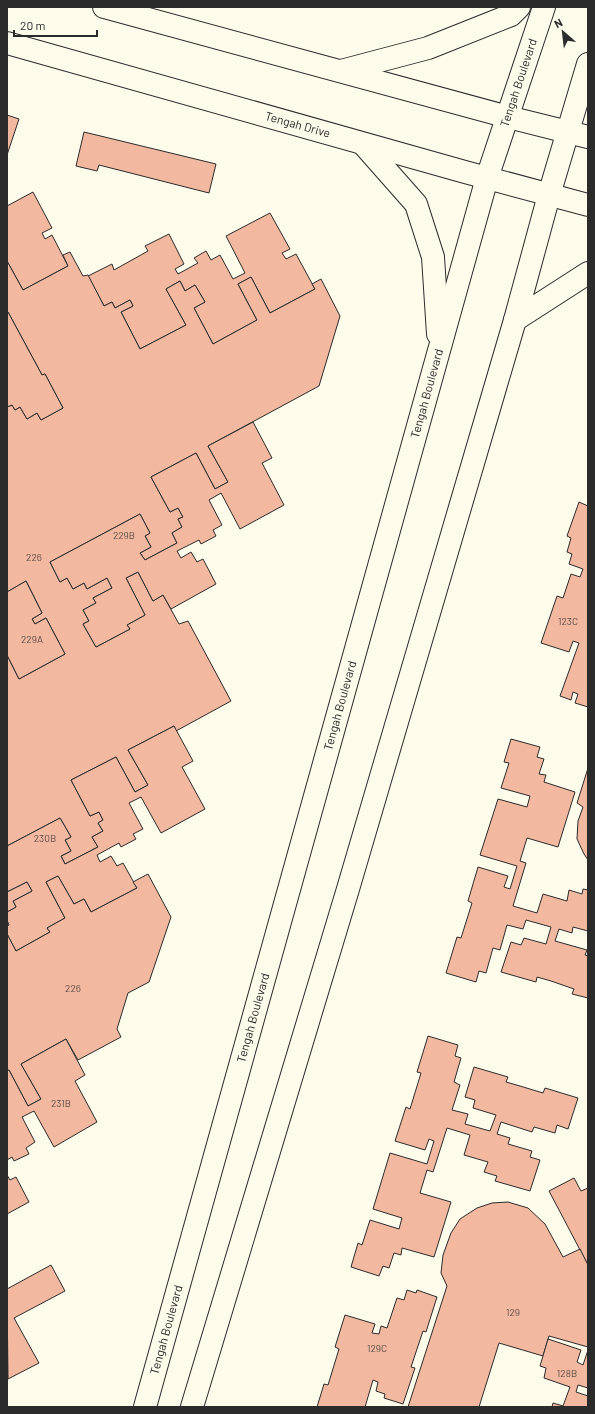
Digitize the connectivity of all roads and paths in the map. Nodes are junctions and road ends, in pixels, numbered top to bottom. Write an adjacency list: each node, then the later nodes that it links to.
1 (104, 7): 6 (main road)
2 (519, 7): 6 (main road)
3 (544, 7): 7 (main road, Tengah Boulevard)
4 (7, 43): 9 (main road, Tengah Drive)
5 (588, 64): 8 (main road)
6 (340, 72): 7 (main road)
7 (508, 117): 8 (main road); 10 (main road, Tengah Boulevard)
8 (578, 135): 11 (main road)
9 (363, 144): 10 (main road, Tengah Drive); 15 (main road)
10 (487, 178): 11 (main road, Tengah Drive); 15 (main road, Tengah Boulevard)
11 (549, 195): 12 (main road, Tengah Drive); 14 (main road)
12 (588, 205)
13 (588, 273): 14 (main road)
14 (515, 320): 17 (main road)
15 (440, 349): 16 (main road, Tengah Boulevard)
16 (145, 1407)
17 (192, 1407)

